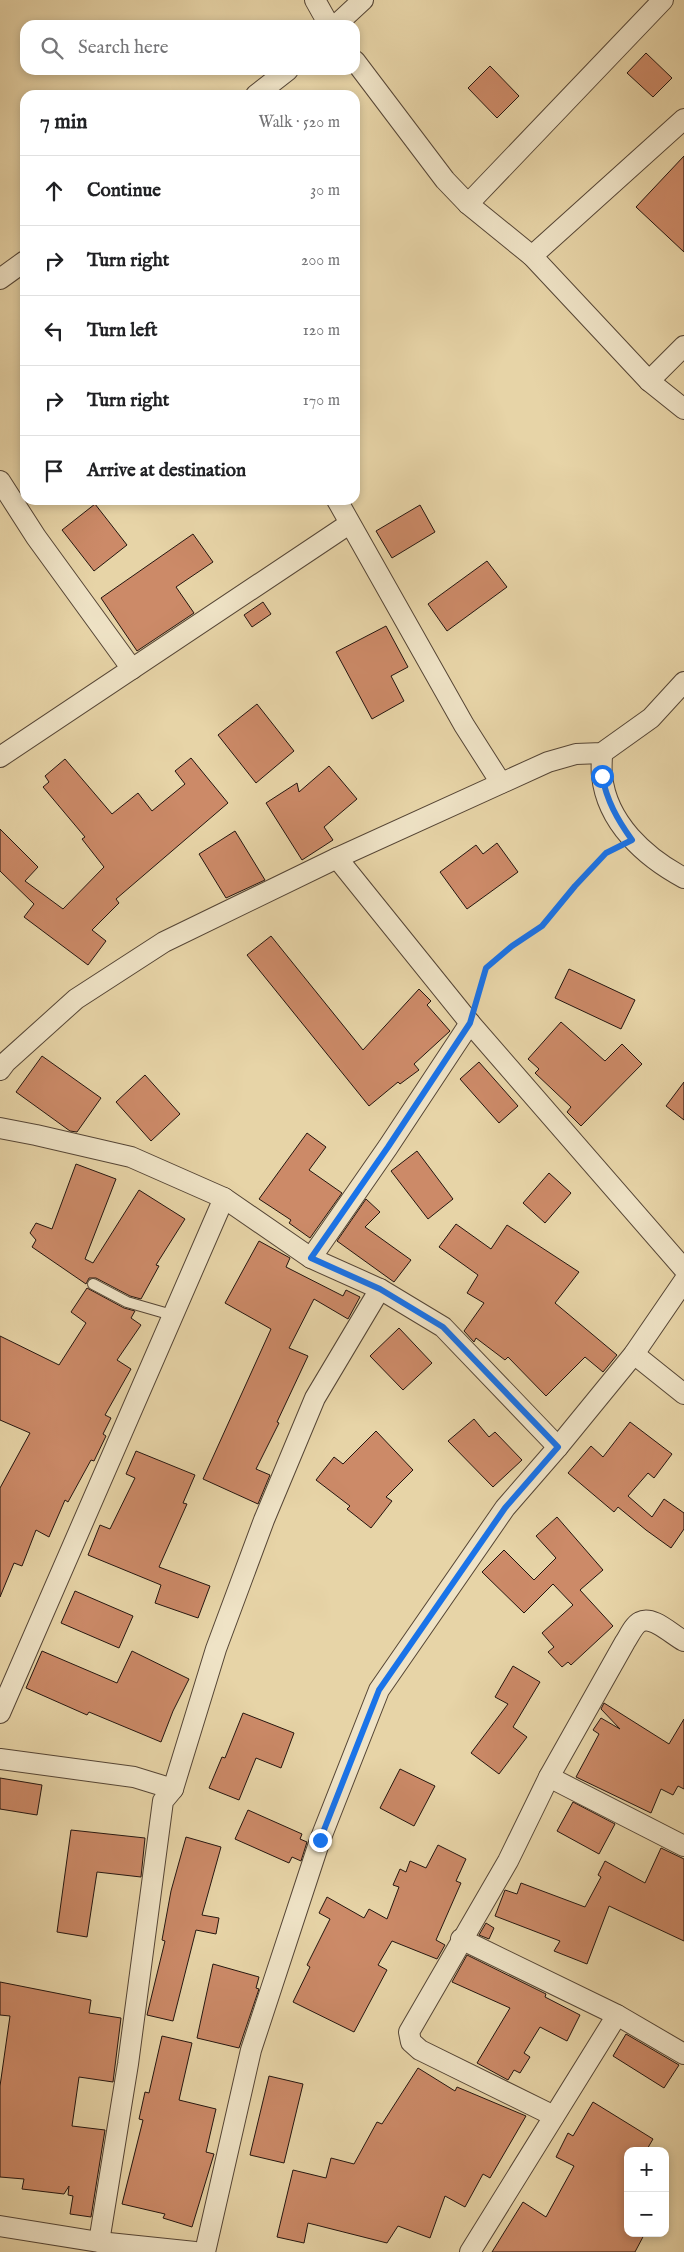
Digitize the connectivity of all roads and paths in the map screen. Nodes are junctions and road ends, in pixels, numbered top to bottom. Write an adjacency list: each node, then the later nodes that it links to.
1 (315, 0): 4 (street)
2 (363, 0): 5 (street)
3 (663, 0): 10 (street)
4 (326, 20)
5 (341, 20)
6 (360, 68): 10 (street)
7 (282, 75): 8 (street)
8 (262, 90)
9 (684, 118): 11 (street)
10 (468, 204): 11 (street)
11 (532, 256): 15 (street)
12 (20, 265): 13 (street)
13 (0, 279)
14 (684, 346): 15 (street)
15 (649, 381): 16 (street)
16 (684, 409)
17 (0, 481): 20 (street)
18 (340, 505): 19 (street)
19 (349, 524): 20 (street); 24 (street)
20 (132, 669): 23 (street)
21 (684, 682): 22 (street)
22 (602, 753): 24 (street); 25 (street)
23 (0, 756)
24 (501, 783): 26 (street)
25 (632, 840): 27 (street); 28 (path)
26 (337, 858): 28 (street); 29 (street)
27 (684, 878)
28 (470, 1023): 32 (street); 33 (street)
29 (0, 1070)
30 (0, 1128): 31 (street)
31 (224, 1198): 32 (street); 37 (street)
32 (311, 1258): 36 (street)
33 (684, 1269)
34 (684, 1281): 38 (street)
35 (93, 1284): 37 (lane)
36 (380, 1289): 40 (street); 45 (street)
37 (172, 1315): 42 (street)
38 (634, 1354): 39 (street); 40 (street)
39 (684, 1394)
40 (558, 1447): 54 (street)
41 (684, 1641): 44 (street)
42 (0, 1713)
43 (0, 1759): 45 (street)
44 (548, 1776): 46 (street); 47 (street)
45 (173, 1789): 52 (street)
46 (684, 1846)
47 (461, 1939): 48 (street); 50 (street)
48 (617, 2015): 49 (street); 50 (street)
49 (684, 2054)
50 (554, 2116): 55 (street)
51 (0, 2226): 52 (street)
52 (99, 2242): 53 (street)
53 (195, 2252)
54 (205, 2252)
55 (470, 2252)

